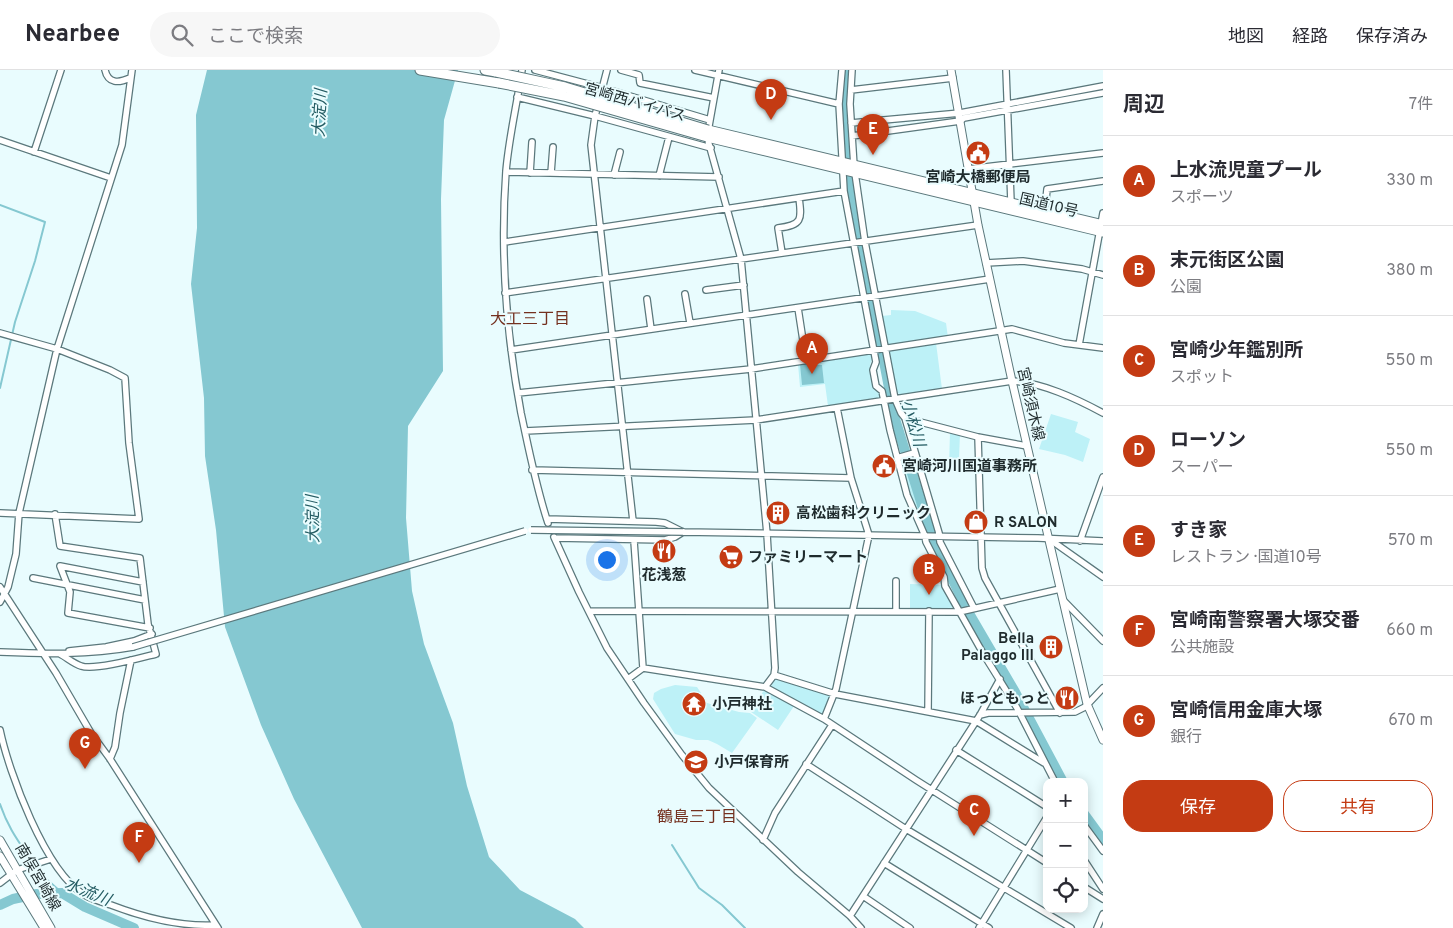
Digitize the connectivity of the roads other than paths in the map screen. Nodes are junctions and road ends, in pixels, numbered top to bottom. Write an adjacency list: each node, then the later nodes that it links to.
1 (61, 70): 36 (street)
2 (105, 70): 16 (street)
3 (132, 70): 16 (street)
4 (420, 70): 29 (highway, 宮崎西バイパス, bridge)
5 (485, 70): 29 (highway, 宮崎西バイパス, bridge)
6 (522, 70): 21 (street)
7 (535, 70): 18 (street)
8 (607, 70): 18 (street)
9 (621, 70): 22 (street)
10 (695, 70): 14 (street)
11 (842, 70): 24 (street)
12 (852, 70): 19 (street)
13 (1006, 70): 23 (street)
14 (719, 73): 22 (street); 24 (street)
15 (952, 74): 19 (street); 27 (main road, 宮崎須木線)
16 (130, 78): 49 (street)
17 (1103, 86): 23 (street)
18 (603, 88): 26 (street); 29 (street)
19 (851, 90): 28 (street)
20 (1103, 93): 25 (street)
21 (517, 97): 26 (street); 42 (street)
22 (714, 98): 29 (street)
23 (1007, 103): 25 (street); 27 (street)
24 (839, 104): 40 (street)
25 (1008, 110): 27 (street); 39 (street)
26 (595, 116): 31 (street); 45 (street)
27 (960, 117): 28 (street); 30 (street); 41 (main road, 宮崎須木線)
28 (851, 123): 30 (street)
29 (708, 129): 35 (street); 40 (highway, 宮崎西バイパス)
30 (852, 136): 40 (street)
31 (669, 137): 35 (street); 47 (street)
32 (0, 140): 36 (street)
33 (532, 142): 43 (street)
34 (553, 147): 44 (street)
35 (711, 148): 48 (street)
36 (34, 152): 49 (street)
37 (620, 152): 46 (street)
38 (1103, 152): 39 (street)
39 (1010, 164): 41 (street); 54 (street)
40 (848, 168): 51 (street); 52 (highway, 国道10号); 62 (street)
41 (968, 169): 52 (main road, 宮崎須木線)
42 (506, 172): 43 (street); 61 (street)
43 (530, 173): 44 (street)
44 (551, 173): 45 (street)
45 (595, 175): 46 (street); 59 (street)
46 (614, 175): 47 (street)
47 (659, 176): 48 (street)
48 (719, 177): 55 (street)
49 (111, 178): 87 (street)
50 (1103, 181): 56 (street)
51 (844, 191): 53 (street); 63 (street)
52 (973, 197): 54 (highway, 国道10号); 58 (main road, 宮崎須木線); 60 (highway, 国道10号)
53 (799, 198): 55 (street); 64 (street)
54 (1011, 202): 56 (highway, 国道10号)
55 (728, 209): 59 (street); 65 (street)
56 (1045, 210): 60 (highway, 国道10号)
57 (1103, 213): 60 (street)
58 (978, 225): 62 (street); 66 (main road, 宮崎須木線)
59 (601, 228): 61 (street); 69 (street)
60 (1102, 228): 67 (street)
61 (505, 242): 73 (street)
62 (865, 242): 63 (street); 75 (street)
63 (854, 243): 64 (street); 76 (street)
64 (782, 253): 65 (street)
65 (741, 259): 69 (street); 71 (street)
66 (986, 263): 67 (street); 70 (main road, 宮崎須木線)
67 (1093, 273): 68 (street); 85 (street)
68 (1103, 275)
69 (607, 279): 73 (street); 84 (street)
70 (990, 279): 75 (street); 82 (main road, 宮崎須木線)
71 (744, 285): 72 (street); 79 (street)
72 (706, 290)
73 (504, 293): 89 (street)
74 (686, 294): 80 (street)
75 (876, 296): 76 (street); 88 (street)
76 (864, 297): 78 (street); 90 (street)
77 (647, 299): 81 (street)
78 (798, 308): 79 (street); 91 (street)
79 (746, 315): 80 (street); 92 (street)
80 (690, 323): 81 (street)
81 (651, 329): 84 (street)
82 (1002, 332): 85 (street); 88 (street); 93 (main road, 宮崎須木線)
83 (0, 333): 87 (street)
84 (612, 336): 89 (street); 94 (street)
85 (1079, 345): 86 (street)
86 (1103, 348)
87 (57, 349): 113 (street); 115 (street)
88 (886, 349): 90 (street); 96 (street)
89 (511, 350): 95 (street)
90 (874, 351): 91 (street); 97 (street)
91 (806, 360): 92 (street)
92 (752, 369): 94 (street); 101 (street)
93 (1012, 381): 96 (street); 99 (street); 105 (main road, 宮崎須木線)
94 (618, 382): 95 (street); 102 (street)
95 (518, 393): 103 (street)
96 (895, 399): 97 (street); 100 (street)
97 (884, 400): 98 (street); 107 (street)
98 (837, 408): 101 (street); 112 (street)
99 (1103, 413)
100 (905, 418): 104 (street); 106 (street)
101 (756, 420): 102 (street); 110 (street)
102 (622, 426): 103 (street); 109 (street)
103 (525, 431): 108 (street)
104 (978, 436): 105 (street); 122 (street)
105 (1027, 446): 123 (main road, 宮崎須木線)
106 (914, 453): 107 (street); 121 (street)
107 (897, 458): 120 (street)
108 (532, 470): 109 (street); 116 (street)
109 (628, 472): 110 (street); 116 (street)
110 (762, 475): 112 (street); 118 (street)
111 (1103, 477): 125 (street)
112 (851, 478): 119 (street)
113 (19, 513): 114 (street); 115 (street); 134 (street)
114 (0, 514)
115 (55, 514): 129 (street)
116 (633, 521): 117 (street)
117 (682, 532): 118 (street); 124 (street); 151 (street, bridge)
118 (767, 534): 119 (street); 142 (street)
119 (869, 535): 120 (street); 143 (street)
120 (925, 536): 121 (street); 146 (street)
121 (938, 536): 122 (street); 139 (street)
122 (982, 538): 123 (street); 138 (street)
123 (1048, 538): 125 (street); 127 (street); 133 (main road, 宮崎須木線)
124 (634, 541): 140 (street); 141 (street)
125 (1080, 541): 126 (street)
126 (1103, 541)
127 (1103, 577)
128 (33, 578): 131 (street)
129 (143, 582): 131 (street); 135 (street)
130 (896, 582): 144 (street)
131 (67, 585): 135 (street); 147 (street)
132 (0, 587): 134 (street)
133 (1060, 589): 136 (main road, 宮崎須木線); 138 (street)
134 (4, 594): 137 (street); 150 (street)
135 (145, 600): 147 (street)
136 (1063, 600): 148 (street); 160 (main road, 宮崎須木線)
137 (0, 602)
138 (999, 603): 139 (street); 163 (street)
139 (974, 608): 146 (street)
140 (588, 611): 141 (street); 156 (street)
141 (638, 611): 142 (street); 153 (street)
142 (772, 611): 143 (street); 154 (street)
143 (853, 611): 144 (street); 159 (street)
144 (896, 611): 145 (street)
145 (929, 611): 146 (street); 161 (street)
146 (959, 612): 155 (street)
147 (151, 631): 151 (street); 152 (street)
148 (1103, 641)
149 (0, 652): 150 (street)
150 (43, 653): 151 (street); 171 (street)
151 (60, 654): 152 (street)
152 (131, 660): 171 (street)
153 (643, 668): 156 (street); 157 (street)
154 (774, 675): 157 (street); 159 (street)
155 (1000, 679): 162 (street); 164 (street)
156 (628, 680): 181 (street)
157 (765, 687): 165 (street)
158 (1103, 688): 160 (street)
159 (834, 694): 161 (street); 165 (street)
160 (1087, 704): 163 (street); 169 (main road, 宮崎須木線)
161 (928, 711): 166 (street)
162 (1020, 712): 163 (street); 164 (street); 172 (street)
163 (1060, 713)
164 (980, 715): 166 (street)
165 (824, 719): 167 (street)
166 (976, 721): 170 (street); 172 (street)
167 (832, 725): 173 (street); 175 (street)
168 (0, 730): 185 (street)
169 (1103, 740)
170 (956, 750): 175 (street); 176 (street)
171 (110, 759): 198 (street)
172 (1045, 763): 174 (street)
173 (806, 764): 178 (street); 181 (street)
174 (1053, 778)
175 (931, 790): 178 (street); 182 (street)
176 (1043, 804)
177 (1043, 823): 182 (street)
178 (906, 829): 187 (street); 191 (street)
179 (1088, 830): 183 (street)
180 (0, 840): 189 (main road, 南俣宮崎線)
181 (764, 840): 197 (street)
182 (1027, 850): 186 (street); 191 (street)
183 (1103, 850)
184 (0, 856): 189 (main road, 南俣宮崎線)
185 (51, 858): 189 (street); 198 (street)
186 (1043, 860)
187 (884, 863): 194 (street); 199 (street)
188 (1088, 866): 193 (street)
189 (14, 872): 190 (street); 200 (main road, 南俣宮崎線); 201 (main road, 南俣宮崎線)
190 (0, 883)
191 (1004, 888): 199 (street); 205 (street)
192 (1088, 889): 195 (street)
193 (1103, 889)
194 (863, 896): 197 (street); 203 (street)
195 (1103, 899)
196 (1103, 914): 206 (street)
197 (850, 916): 202 (street)
198 (216, 926)
199 (981, 926): 204 (street)
200 (44, 928)
201 (51, 928)
202 (861, 928)
203 (910, 928)
204 (990, 928)
205 (1071, 928)
206 (1097, 928)

